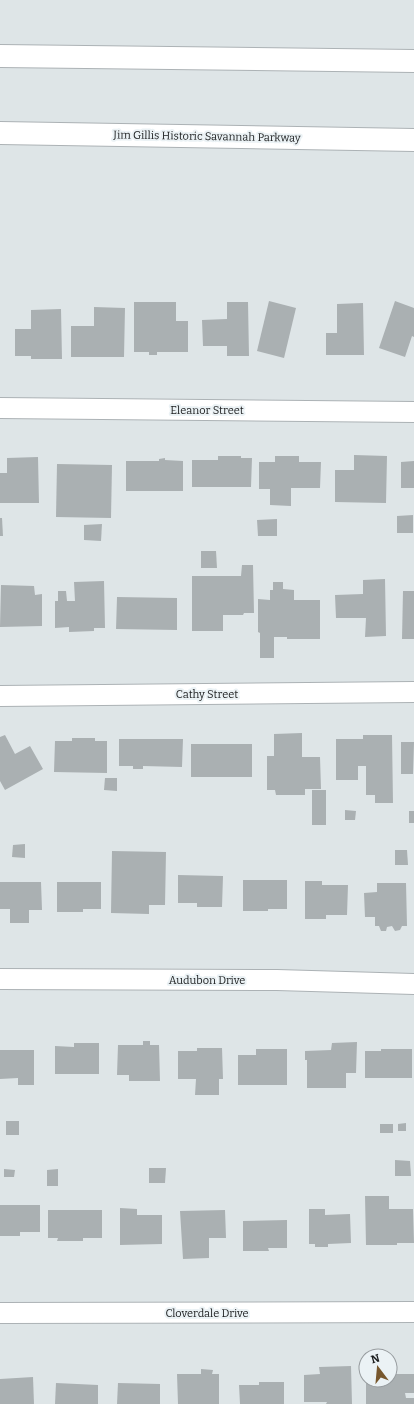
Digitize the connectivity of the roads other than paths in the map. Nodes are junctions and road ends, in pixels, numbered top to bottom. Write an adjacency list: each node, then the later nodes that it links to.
1 (0, 56): 2 (highway)
2 (414, 61)
3 (0, 133): 4 (highway, Jim Gillis Historic Savannah Parkway)
4 (414, 140)
5 (0, 408): 6 (street, Eleanor Street)
6 (414, 412)
7 (414, 692): 8 (street, Cathy Street)
8 (0, 696)
9 (0, 979): 10 (street, Audubon Drive)
10 (414, 984)
11 (414, 1312): 12 (street, Cloverdale Drive)
12 (0, 1313)

